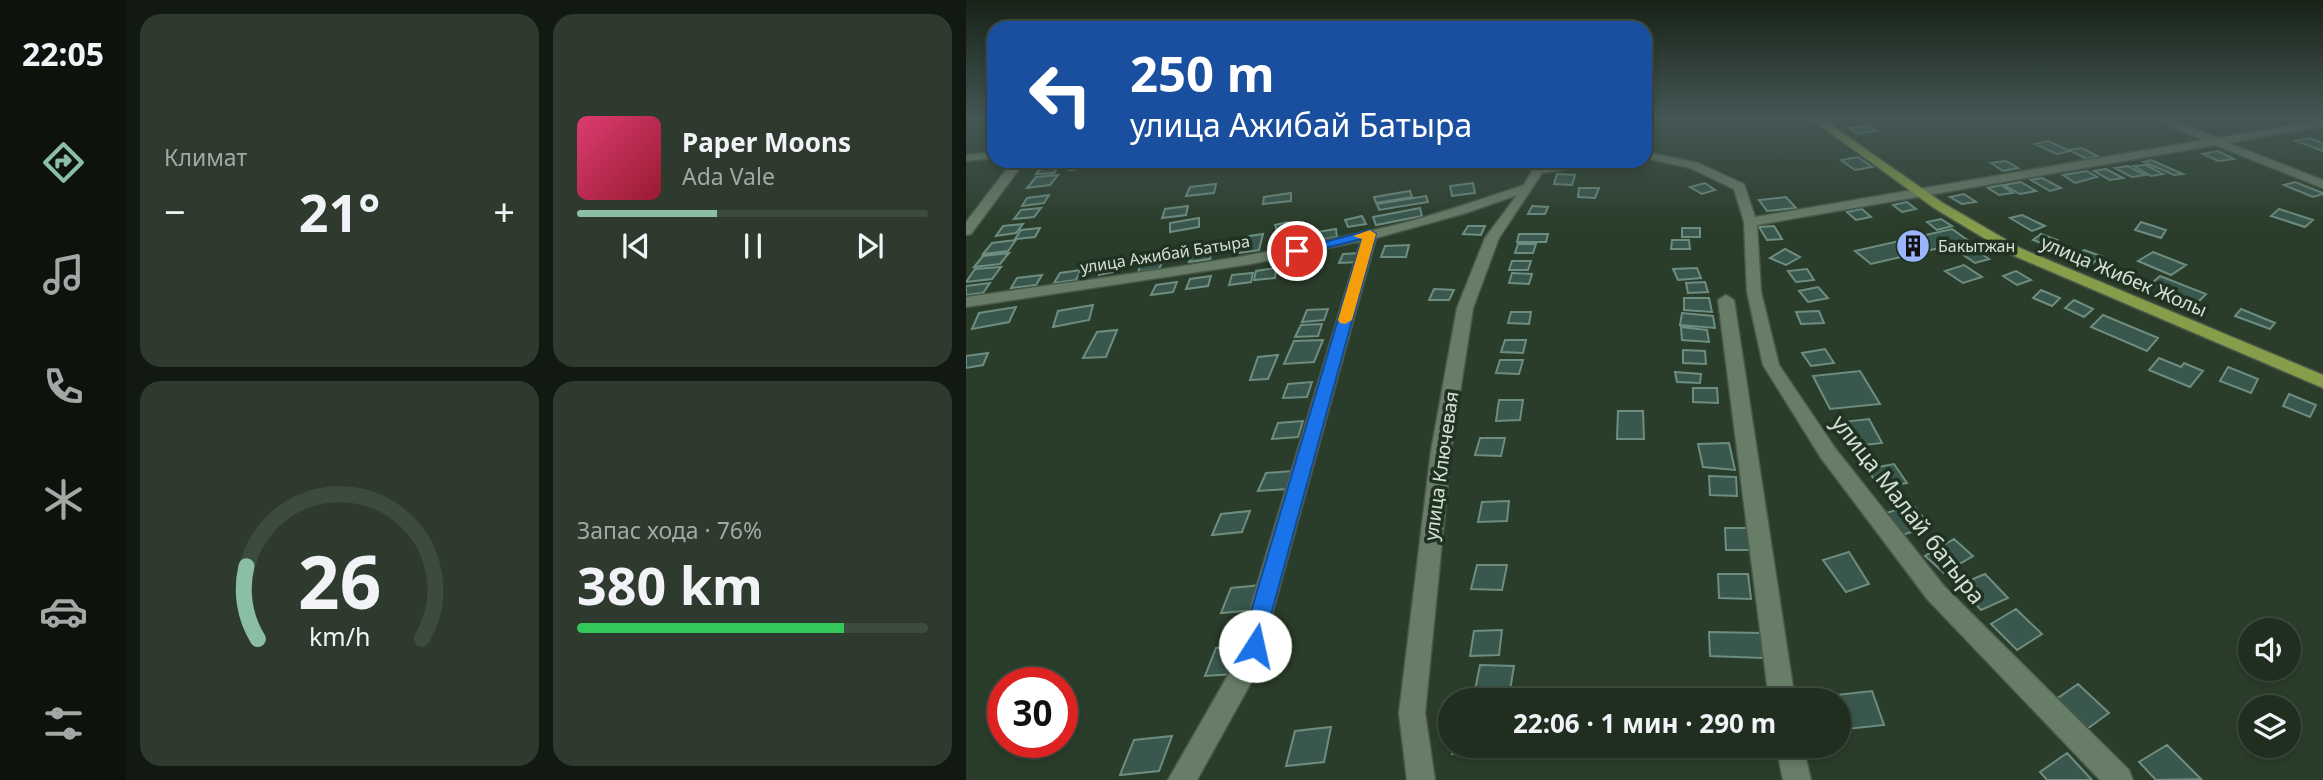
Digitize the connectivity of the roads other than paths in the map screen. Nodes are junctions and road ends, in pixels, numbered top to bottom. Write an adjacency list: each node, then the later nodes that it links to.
1 (1866, 154): 11 (main road, улица Жибек Жолы)
2 (2142, 154): 11 (street)
3 (2245, 154): 10 (street)
4 (987, 156): 6 (street)
5 (1652, 156): 12 (street)
6 (966, 158)
7 (1013, 168): 13 (street)
8 (1560, 168): 9 (street)
9 (1532, 173): 14 (street, улица Ажибай Батыра); 21 (street, улица Ключевая)
10 (2323, 184)
11 (1920, 193): 12 (street); 17 (main road, улица Жибек Жолы)
12 (1750, 222): 23 (street, улица Малай батыра)
13 (966, 231)
14 (1370, 234): 16 (street, улица Ажибай Батыра); 20 (street)
15 (1726, 300): 18 (street)
16 (966, 302)
17 (2323, 382)
18 (1780, 688)
19 (1792, 758): 22 (street)
20 (1181, 780)
21 (1421, 780)
22 (1797, 780)
23 (2119, 780)

